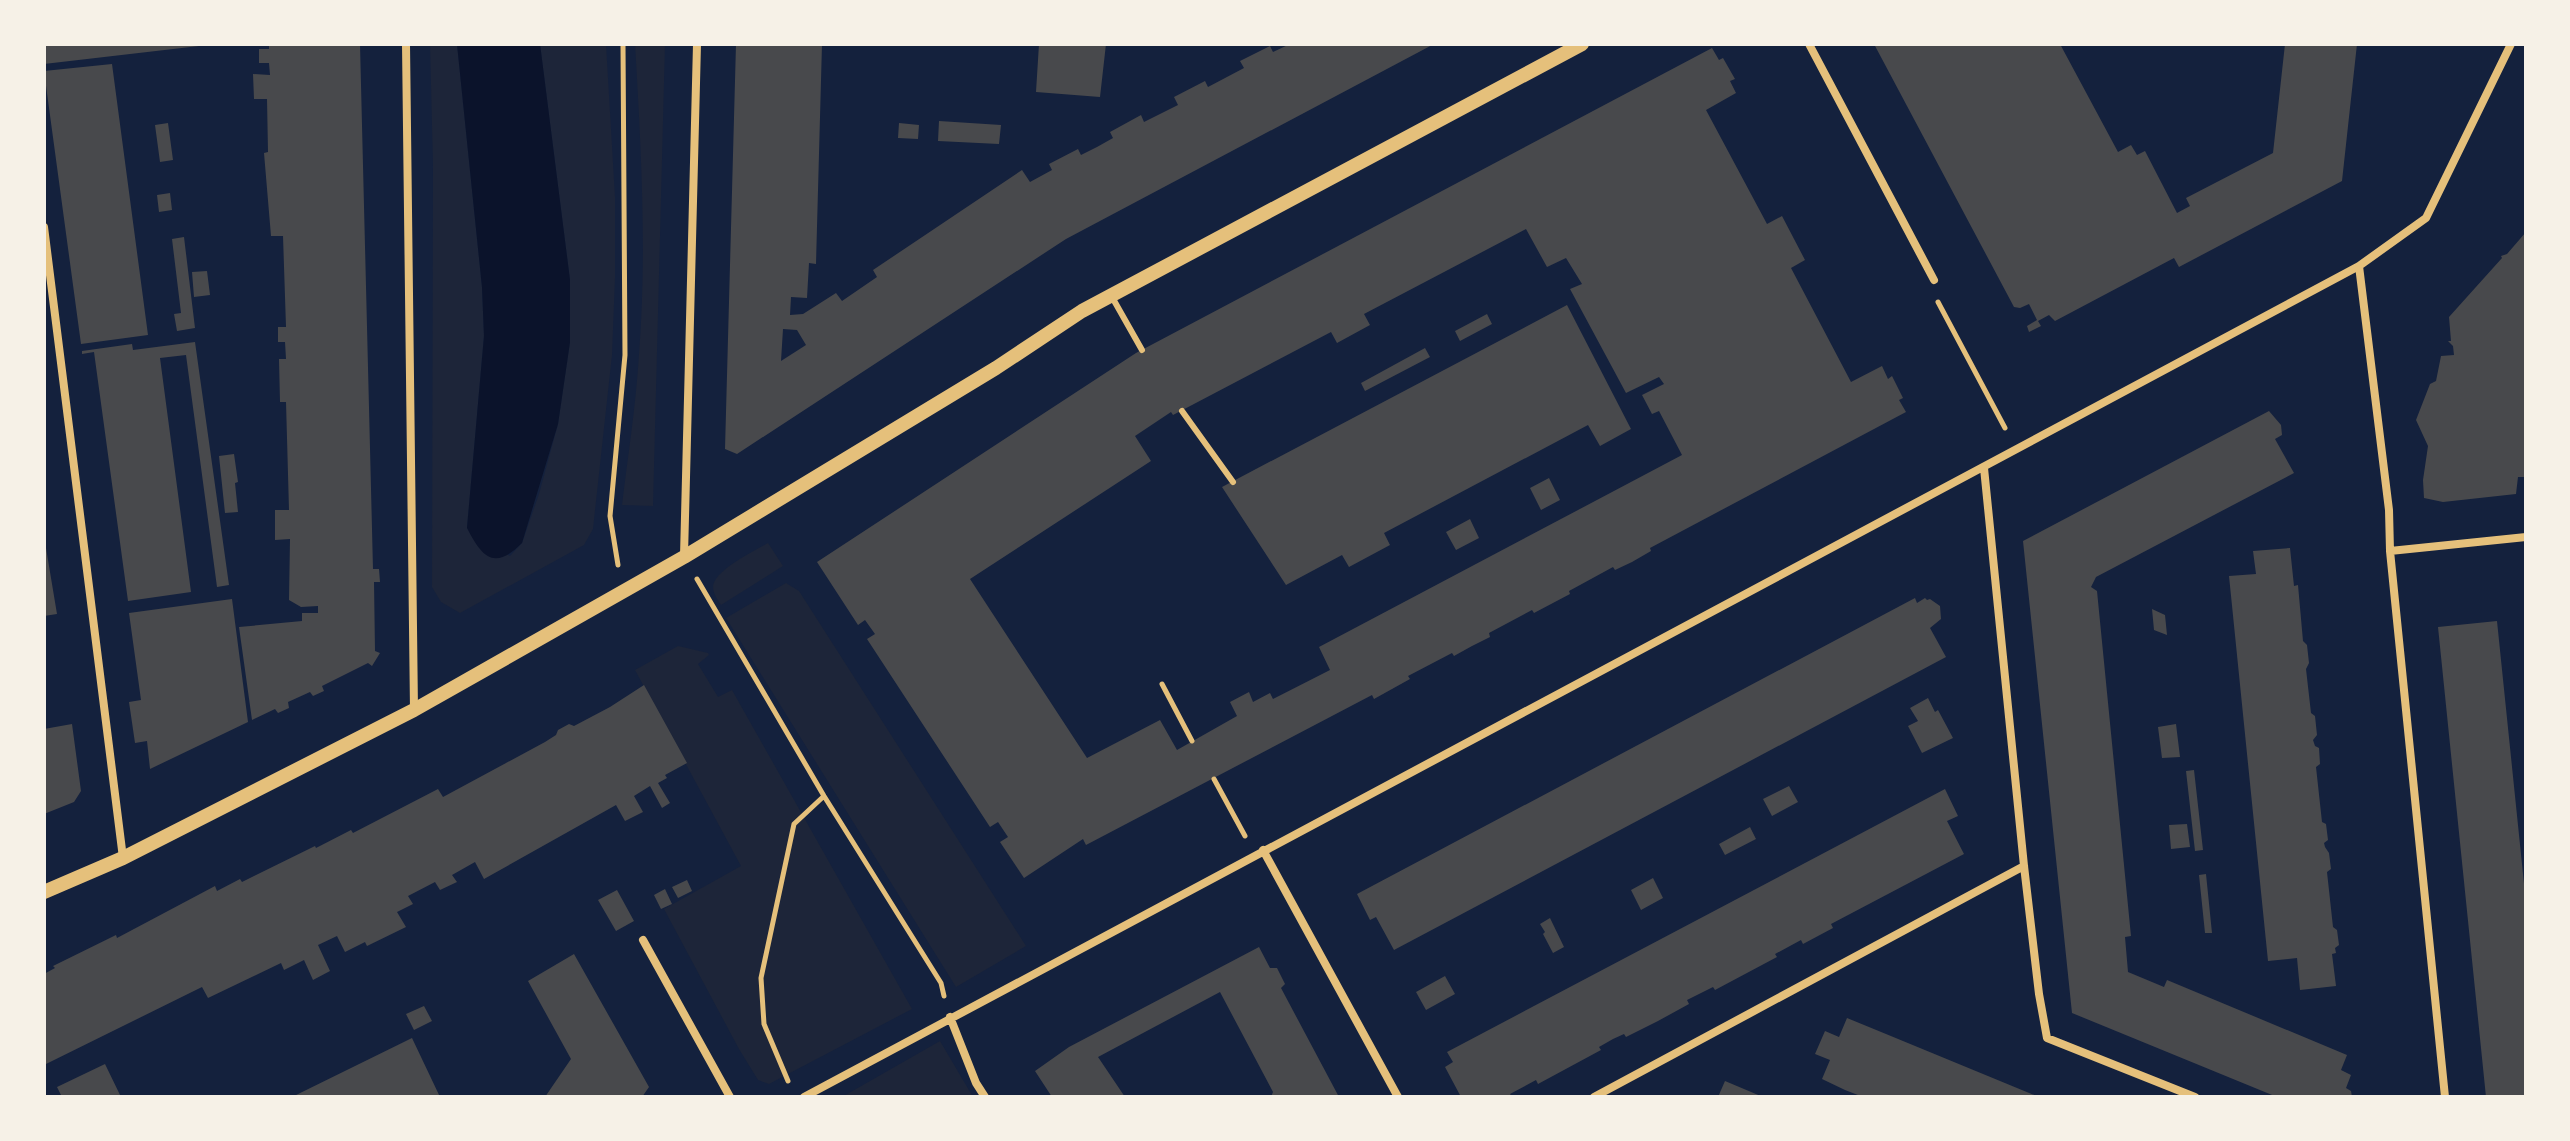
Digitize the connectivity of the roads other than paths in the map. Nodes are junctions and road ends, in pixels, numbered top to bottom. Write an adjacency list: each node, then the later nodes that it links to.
1 (406, 44): 17 (street)
2 (697, 44): 16 (street)
3 (1582, 44): 9 (street)
4 (1809, 44): 8 (street)
5 (2511, 44): 7 (street)
6 (44, 227): 19 (street)
7 (2359, 266): 12 (street); 15 (street)
8 (1934, 280)
9 (1111, 296): 10 (lane); 16 (street)
10 (1142, 350)
11 (1182, 411): 13 (lane)
12 (1984, 468): 18 (street); 20 (street)
13 (1233, 482)
14 (2526, 537): 15 (street)
15 (2390, 551): 30 (street)
16 (684, 557): 17 (street)
17 (414, 710): 19 (street)
18 (1259, 852): 23 (street); 27 (street)
19 (123, 858): 21 (street)
20 (2024, 866): 28 (street); 29 (street)
21 (44, 892)
22 (643, 940): 24 (street)
23 (950, 1017): 25 (street); 26 (street)
24 (730, 1097)
25 (804, 1097)
26 (985, 1097)
27 (1398, 1097)
28 (1594, 1097)
29 (2195, 1097)
30 (2445, 1097)

